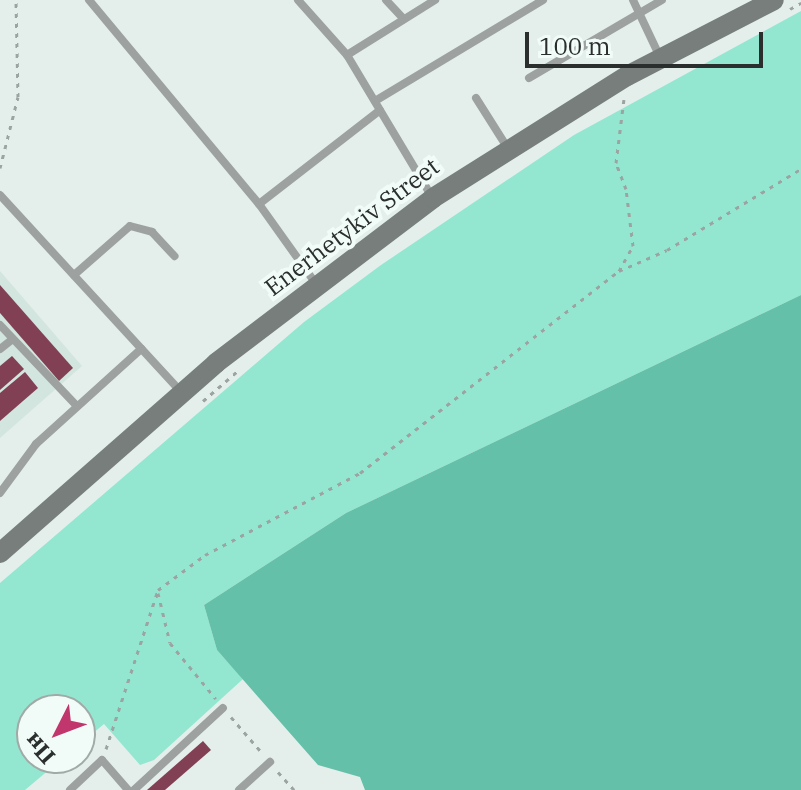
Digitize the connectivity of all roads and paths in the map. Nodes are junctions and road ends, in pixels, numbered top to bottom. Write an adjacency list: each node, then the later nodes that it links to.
1 (16, 0): 19 (path)
2 (89, 0): 23 (lane)
3 (298, 0): 12 (lane)
4 (386, 0): 11 (lane)
5 (435, 0): 11 (lane)
6 (543, 0): 16 (lane)
7 (633, 0): 10 (lane)
8 (662, 0): 10 (lane)
9 (774, 0): 13 (main road, Enerhetykiv Street)
10 (639, 14): 13 (lane); 14 (lane)
11 (404, 19): 12 (lane)
12 (347, 55): 16 (lane)
13 (661, 58): 18 (main road, Enerhetykiv Street)
14 (529, 78)
15 (476, 98): 18 (lane)
16 (378, 105): 22 (lane); 23 (lane)
17 (611, 106): 25 (path)
18 (507, 147): 22 (main road, Enerhetykiv Street)
19 (0, 168)
20 (801, 169): 25 (path)
21 (0, 195): 26 (lane)
22 (433, 198): 27 (main road, Enerhetykiv Street)
23 (259, 204): 27 (lane)
24 (174, 256): 26 (lane)
25 (619, 271): 37 (path)
26 (74, 275): 31 (lane)
27 (316, 284): 33 (main road, Enerhetykiv Street)
28 (0, 325): 29 (lane)
29 (13, 339): 30 (lane); 34 (lane)
30 (0, 349)
31 (141, 349): 33 (lane); 34 (lane)
32 (246, 364): 33 (path)
33 (191, 399): 36 (main road, Enerhetykiv Street)
34 (77, 406): 35 (lane)
35 (0, 493)
36 (0, 553)
37 (158, 590): 38 (path); 39 (path)
38 (223, 708): 40 (path); 43 (lane)
39 (102, 760): 41 (lane); 42 (lane)
40 (270, 762): 44 (lane); 45 (path)
41 (70, 790)
42 (128, 790)
43 (134, 790)
44 (239, 790)
45 (294, 790)

